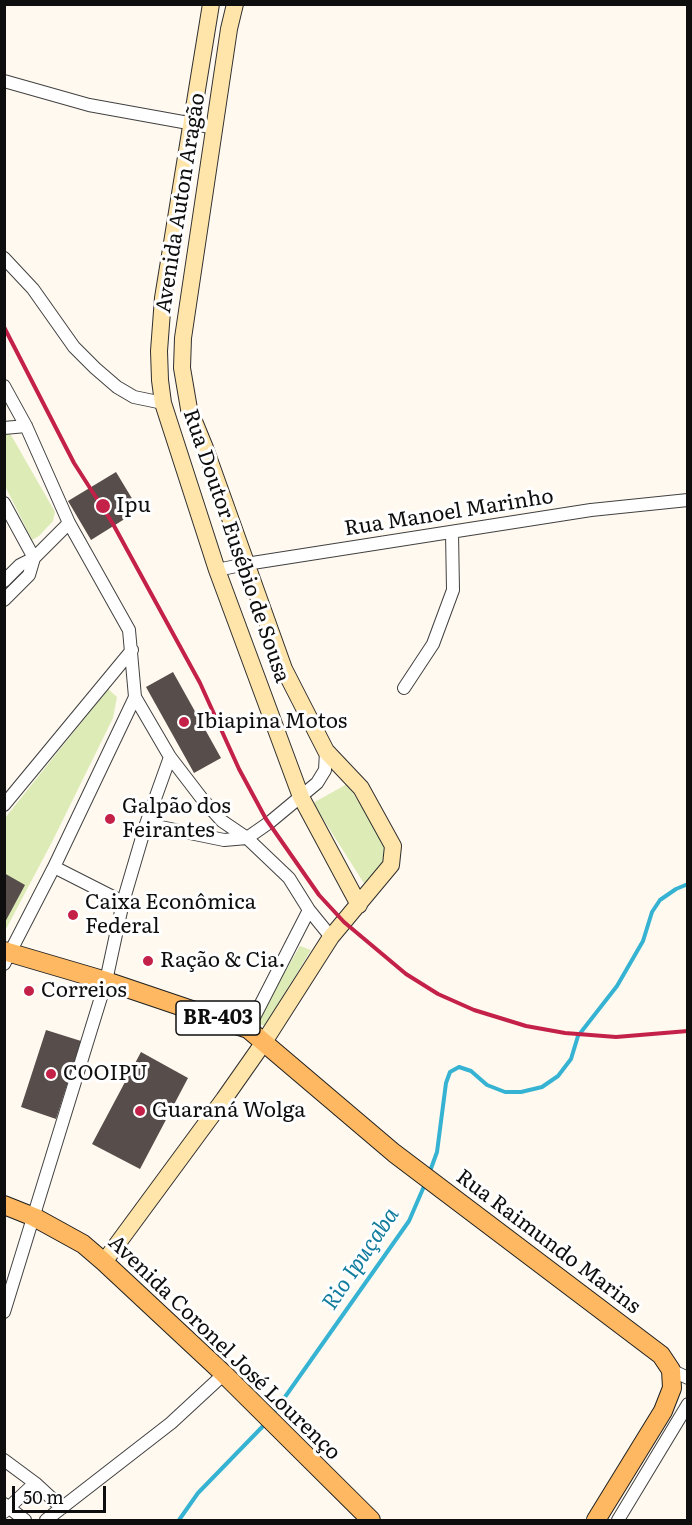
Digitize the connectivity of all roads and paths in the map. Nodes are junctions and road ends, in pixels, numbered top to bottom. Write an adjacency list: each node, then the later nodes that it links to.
1 (211, 4): 4 (street, Avenida Auton Aragão)
2 (235, 4): 5 (street, Avenida Auton Aragão)
3 (4, 81): 4 (street)
4 (190, 122): 5 (street); 8 (street, Avenida Auton Aragão)
5 (216, 128): 16 (street, Avenida Auton Aragão)
6 (4, 258): 8 (street, Rua Doutor Eusébio de Sousa)
7 (4, 386): 9 (street)
8 (163, 403): 17 (street, Rua Doutor Eusébio de Sousa)
9 (27, 426): 10 (street); 13 (street)
10 (4, 428)
11 (687, 500): 14 (street, Rua Manoel Marinho)
12 (4, 503): 15 (street)
13 (69, 523): 15 (street); 20 (street)
14 (452, 532): 16 (street, Rua Manoel Marinho); 21 (street)
15 (34, 558): 18 (street); 19 (street)
16 (246, 564): 17 (street, Rua Manoel Marinho); 23 (street, Avenida Auton Aragão)
17 (217, 570): 25 (street, Rua Doutor Eusébio de Sousa)
18 (4, 581)
19 (4, 600)
20 (132, 650): 22 (street); 26 (street)
21 (404, 688)
22 (135, 697): 24 (street); 29 (street)
23 (326, 751): 25 (street); 31 (street, Avenida Auton Aragão)
24 (170, 757): 27 (street); 28 (street)
25 (301, 797): 28 (street); 31 (street, Rua Doutor Eusébio de Sousa)
26 (6, 799)
27 (146, 824): 28 (street); 30 (street)
28 (247, 838): 32 (street)
29 (54, 867): 30 (street); 34 (street)
30 (123, 902): 35 (street)
31 (359, 905): 33 (street, Avenida Auton Aragão)
32 (309, 910): 33 (street); 36 (street)
33 (332, 937): 37 (street, Avenida Auton Aragão)
34 (6, 956): 35 (main road, BR-403)
35 (106, 981): 36 (main road, BR-403); 39 (street)
36 (248, 1029): 37 (main road, BR-403)
37 (264, 1042): 40 (street, Avenida Auton Aragão); 42 (main road, Rua Raimundo Marins / BR-403)
38 (4, 1205): 39 (main road, Avenida Coronel José Lourenço)
39 (34, 1217): 40 (main road, Avenida Coronel José Lourenço); 41 (street)
40 (104, 1262): 43 (main road, Avenida Coronel José Lourenço)
41 (4, 1312)
42 (671, 1370): 44 (street); 53 (main road)
43 (224, 1374): 49 (street); 52 (main road, Avenida Coronel José Lourenço)
44 (687, 1378)
45 (687, 1404): 54 (street)
46 (4, 1460): 47 (street)
47 (35, 1483): 48 (street); 49 (street)
48 (6, 1508): 50 (street)
49 (62, 1508): 51 (street)
50 (25, 1521)
51 (46, 1521)
52 (371, 1521)
53 (596, 1521)
54 (618, 1521)

